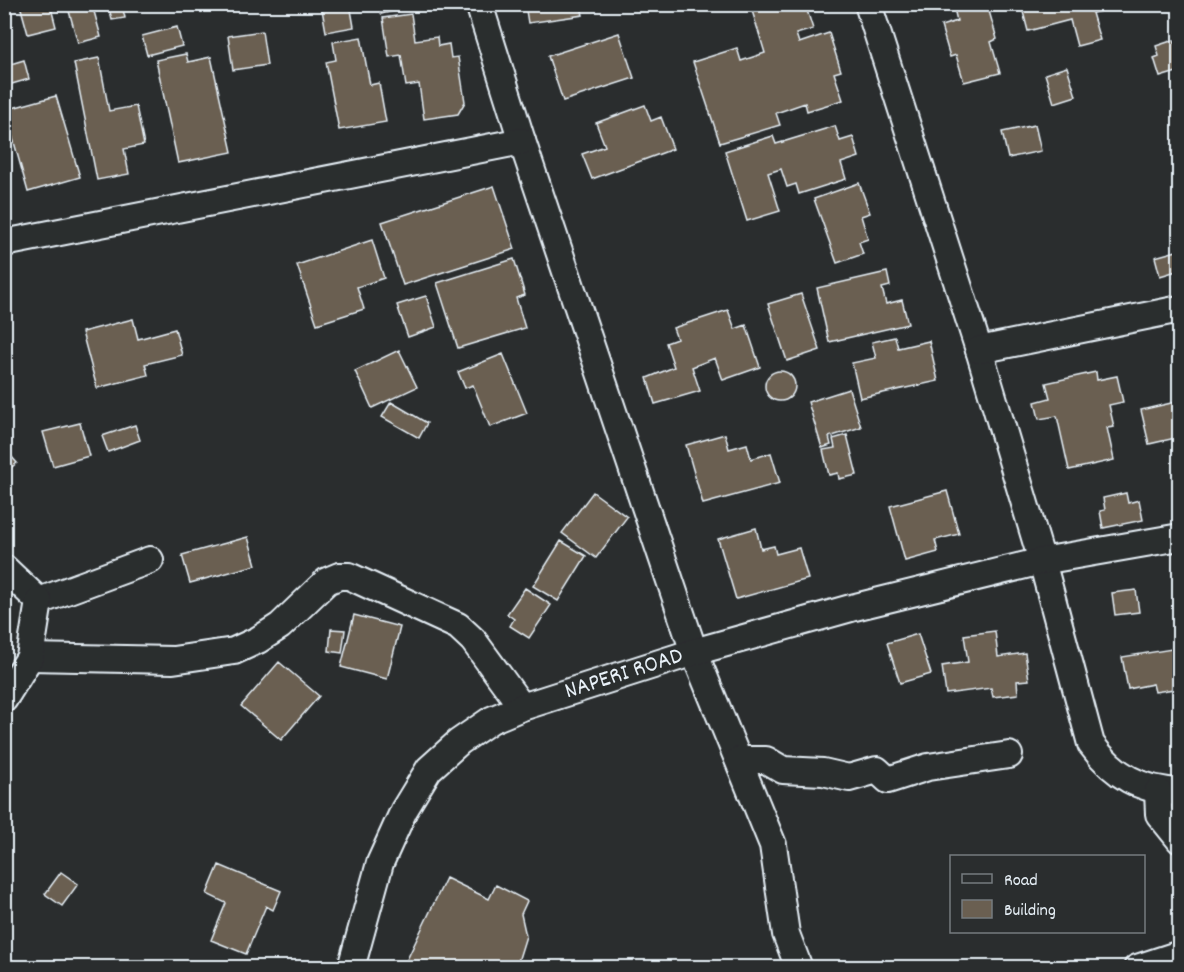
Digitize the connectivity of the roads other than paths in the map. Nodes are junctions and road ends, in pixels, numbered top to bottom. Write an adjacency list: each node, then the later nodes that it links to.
1 (478, 4): 3 (street)
2 (868, 4): 6 (street)
3 (522, 141): 4 (street); 12 (street)
4 (4, 243)
5 (1179, 309): 6 (street)
6 (979, 351): 9 (street)
7 (1179, 537): 9 (street, NAPERI ROAD)
8 (150, 561): 11 (street)
9 (1042, 561): 12 (street, NAPERI ROAD); 18 (street)
10 (4, 568): 11 (street)
11 (39, 601): 13 (street)
12 (694, 652): 15 (street, NAPERI ROAD); 17 (street)
13 (30, 657): 14 (street); 15 (street)
14 (4, 699)
15 (522, 707): 21 (street, NAPERI ROAD)
16 (1009, 755): 17 (street)
17 (739, 760): 22 (street)
18 (1168, 792): 19 (street)
19 (1179, 840)
20 (1179, 954): 23 (street)
21 (351, 968)
22 (798, 968)
23 (1137, 968)

